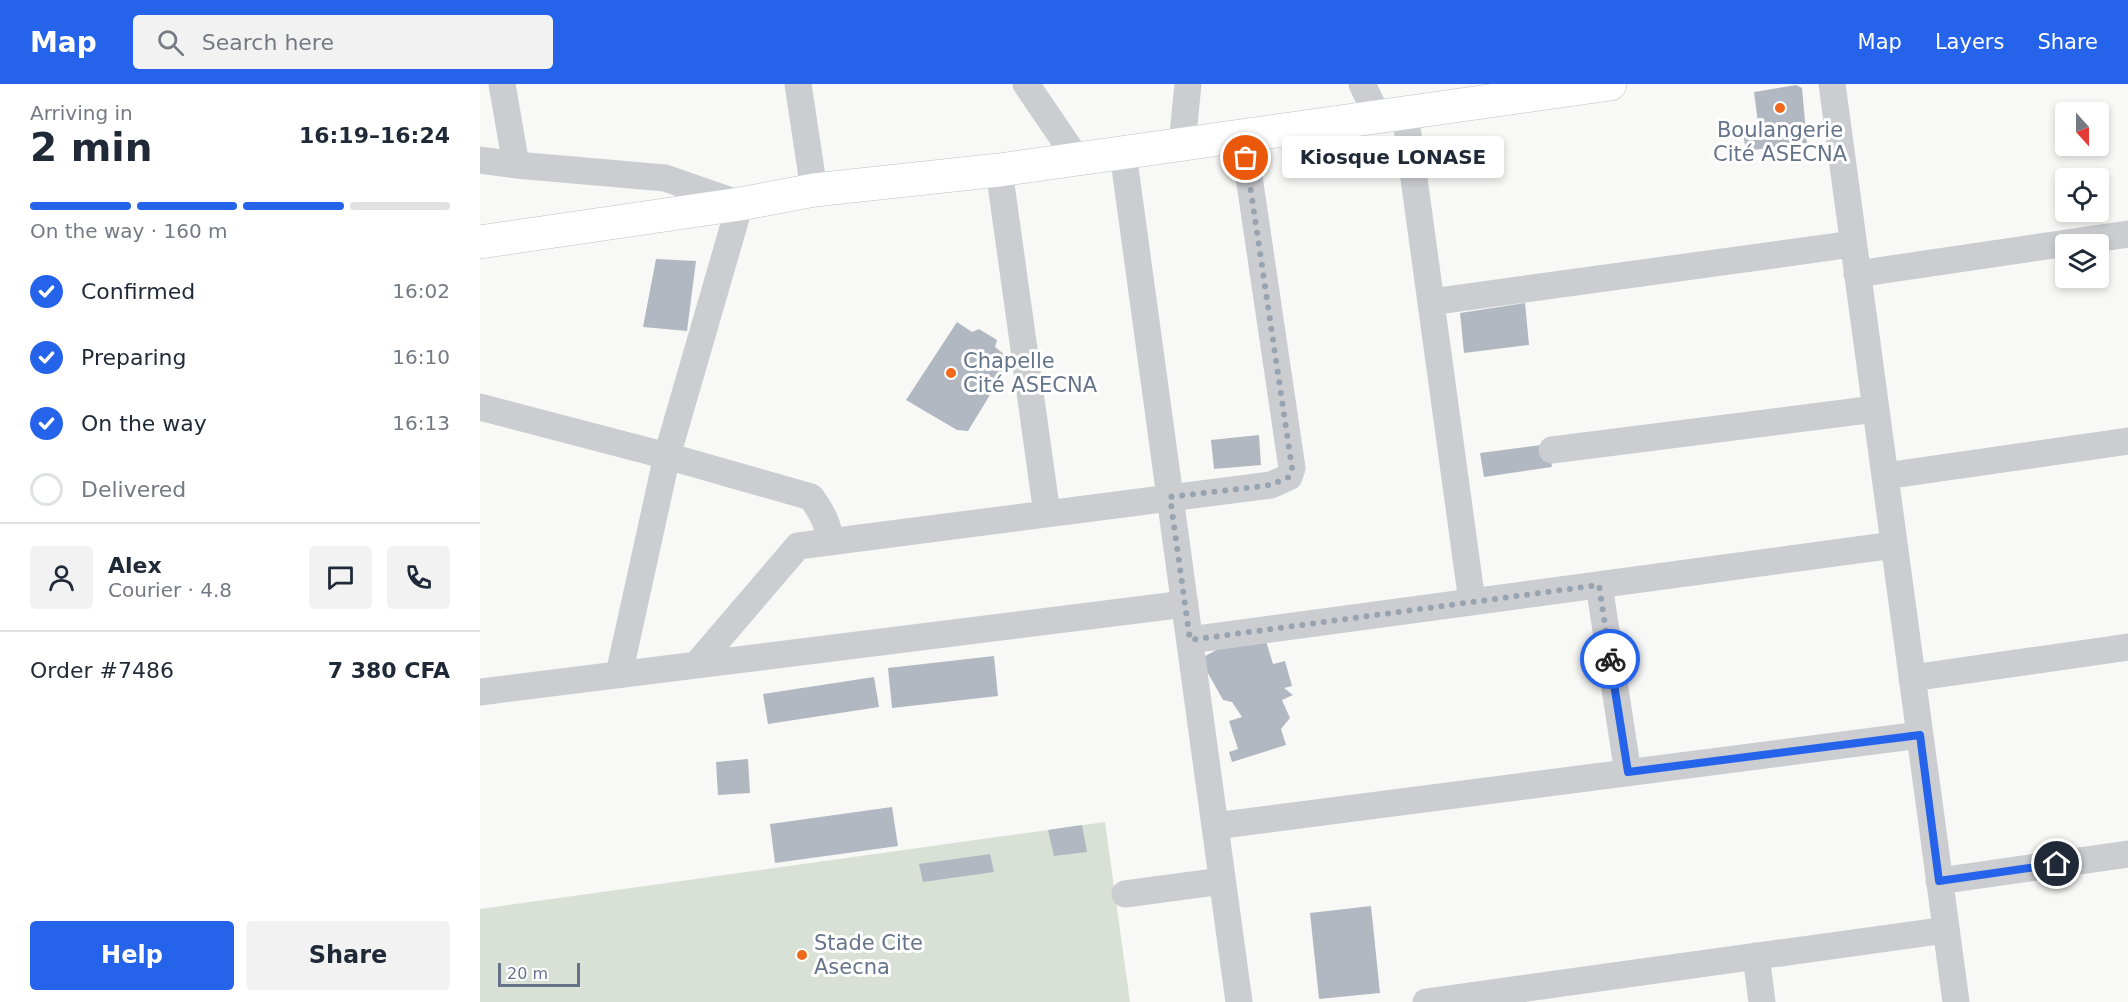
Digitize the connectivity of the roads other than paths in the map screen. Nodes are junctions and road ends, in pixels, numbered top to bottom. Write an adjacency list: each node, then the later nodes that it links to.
1 (502, 84): 14 (street)
2 (798, 84): 16 (street)
3 (1026, 84): 12 (street)
4 (1188, 84): 10 (street)
5 (1362, 84): 8 (street)
6 (1610, 84): 8 (street)
7 (1832, 84): 20 (street)
8 (1391, 115): 9 (street); 22 (street)
9 (1243, 136): 10 (street); 29 (street)
10 (1182, 144): 11 (street)
11 (1123, 153): 12 (street); 29 (street)
12 (1077, 159): 15 (street)
13 (480, 160): 14 (street)
14 (516, 165): 17 (street)
15 (999, 170): 16 (street); 30 (street)
16 (814, 190): 17 (street)
17 (740, 204): 19 (street); 27 (street)
18 (2128, 234): 21 (street)
19 (480, 242)
20 (1853, 244): 21 (street); 22 (street)
21 (1857, 274): 24 (street)
22 (1431, 302): 34 (street)
23 (480, 407): 27 (street)
24 (1875, 409): 26 (street); 28 (street)
25 (2128, 441): 28 (street)
26 (1552, 450)
27 (667, 456): 31 (street); 39 (street)
28 (1885, 476): 32 (street)
29 (1170, 497): 30 (street); 35 (street)
30 (1047, 514): 31 (street)
31 (831, 542): 38 (street)
32 (1894, 545): 33 (street); 40 (street)
33 (1599, 585): 34 (street); 43 (street)
34 (1472, 602): 36 (street)
35 (1185, 604): 36 (street); 38 (street)
36 (1190, 640): 44 (street)
37 (2128, 647): 40 (street)
38 (697, 664): 39 (street)
39 (620, 674): 41 (street)
40 (1912, 678): 42 (street)
41 (480, 692)
42 (1920, 735): 43 (street); 47 (street)
43 (1628, 772): 44 (street)
44 (1215, 826): 46 (street)
45 (2128, 854): 47 (street)
46 (1222, 880): 48 (street); 51 (street)
47 (1939, 881): 49 (street)
48 (1125, 894)
49 (1946, 930): 50 (street); 54 (street)
50 (1756, 956): 52 (street); 53 (street)
51 (1239, 1002)
52 (1426, 1002)
53 (1762, 1002)
54 (1956, 1002)

